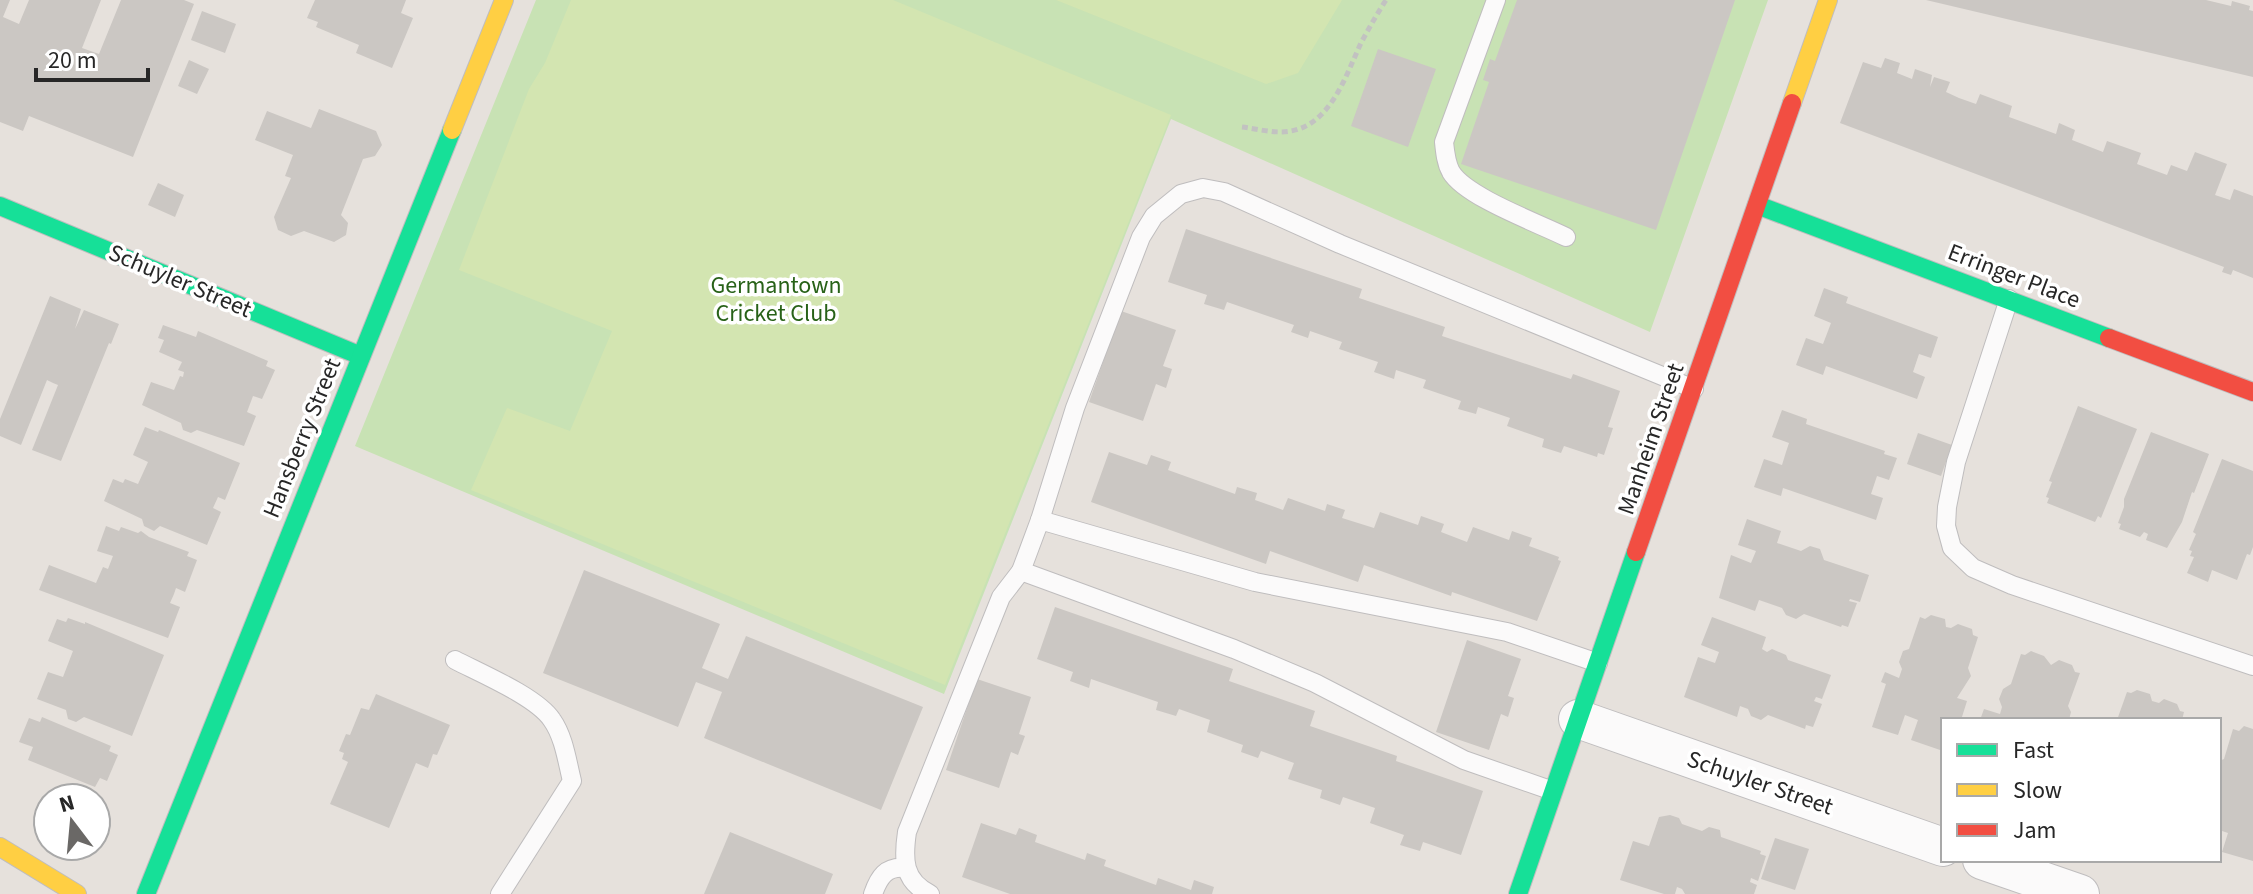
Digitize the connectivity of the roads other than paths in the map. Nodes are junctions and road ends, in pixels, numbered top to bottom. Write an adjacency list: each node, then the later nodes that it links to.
1 (504, 0): 8 (street, Hansberry Street)
2 (1496, 0): 6 (lane)
3 (1828, 0): 4 (street, Manheim Street)
4 (1757, 205): 7 (street, Erringer Place); 9 (street, Manheim Street)
5 (0, 206): 8 (street, Schuyler Street)
6 (1566, 237)
7 (2009, 299): 10 (street, Erringer Place); 15 (lane)
8 (361, 356): 23 (street, Hansberry Street)
9 (1694, 389): 11 (lane); 14 (street, Manheim Street)
10 (2253, 392)
11 (1040, 520): 12 (lane); 14 (lane)
12 (1021, 571): 17 (lane); 21 (lane)
13 (455, 660): 24 (lane)
14 (1598, 663): 16 (street, Manheim Street)
15 (2253, 666)
16 (1578, 719): 17 (street, Manheim Street); 18 (street, Schuyler Street)
17 (1553, 791): 27 (street, Manheim Street)
18 (1941, 846)
19 (0, 847): 22 (street)
20 (1988, 862): 28 (street)
21 (905, 868): 25 (lane); 26 (lane)
22 (77, 894)
23 (146, 894)
24 (500, 894)
25 (873, 894)
26 (930, 894)
27 (1518, 894)
28 (2080, 894)

